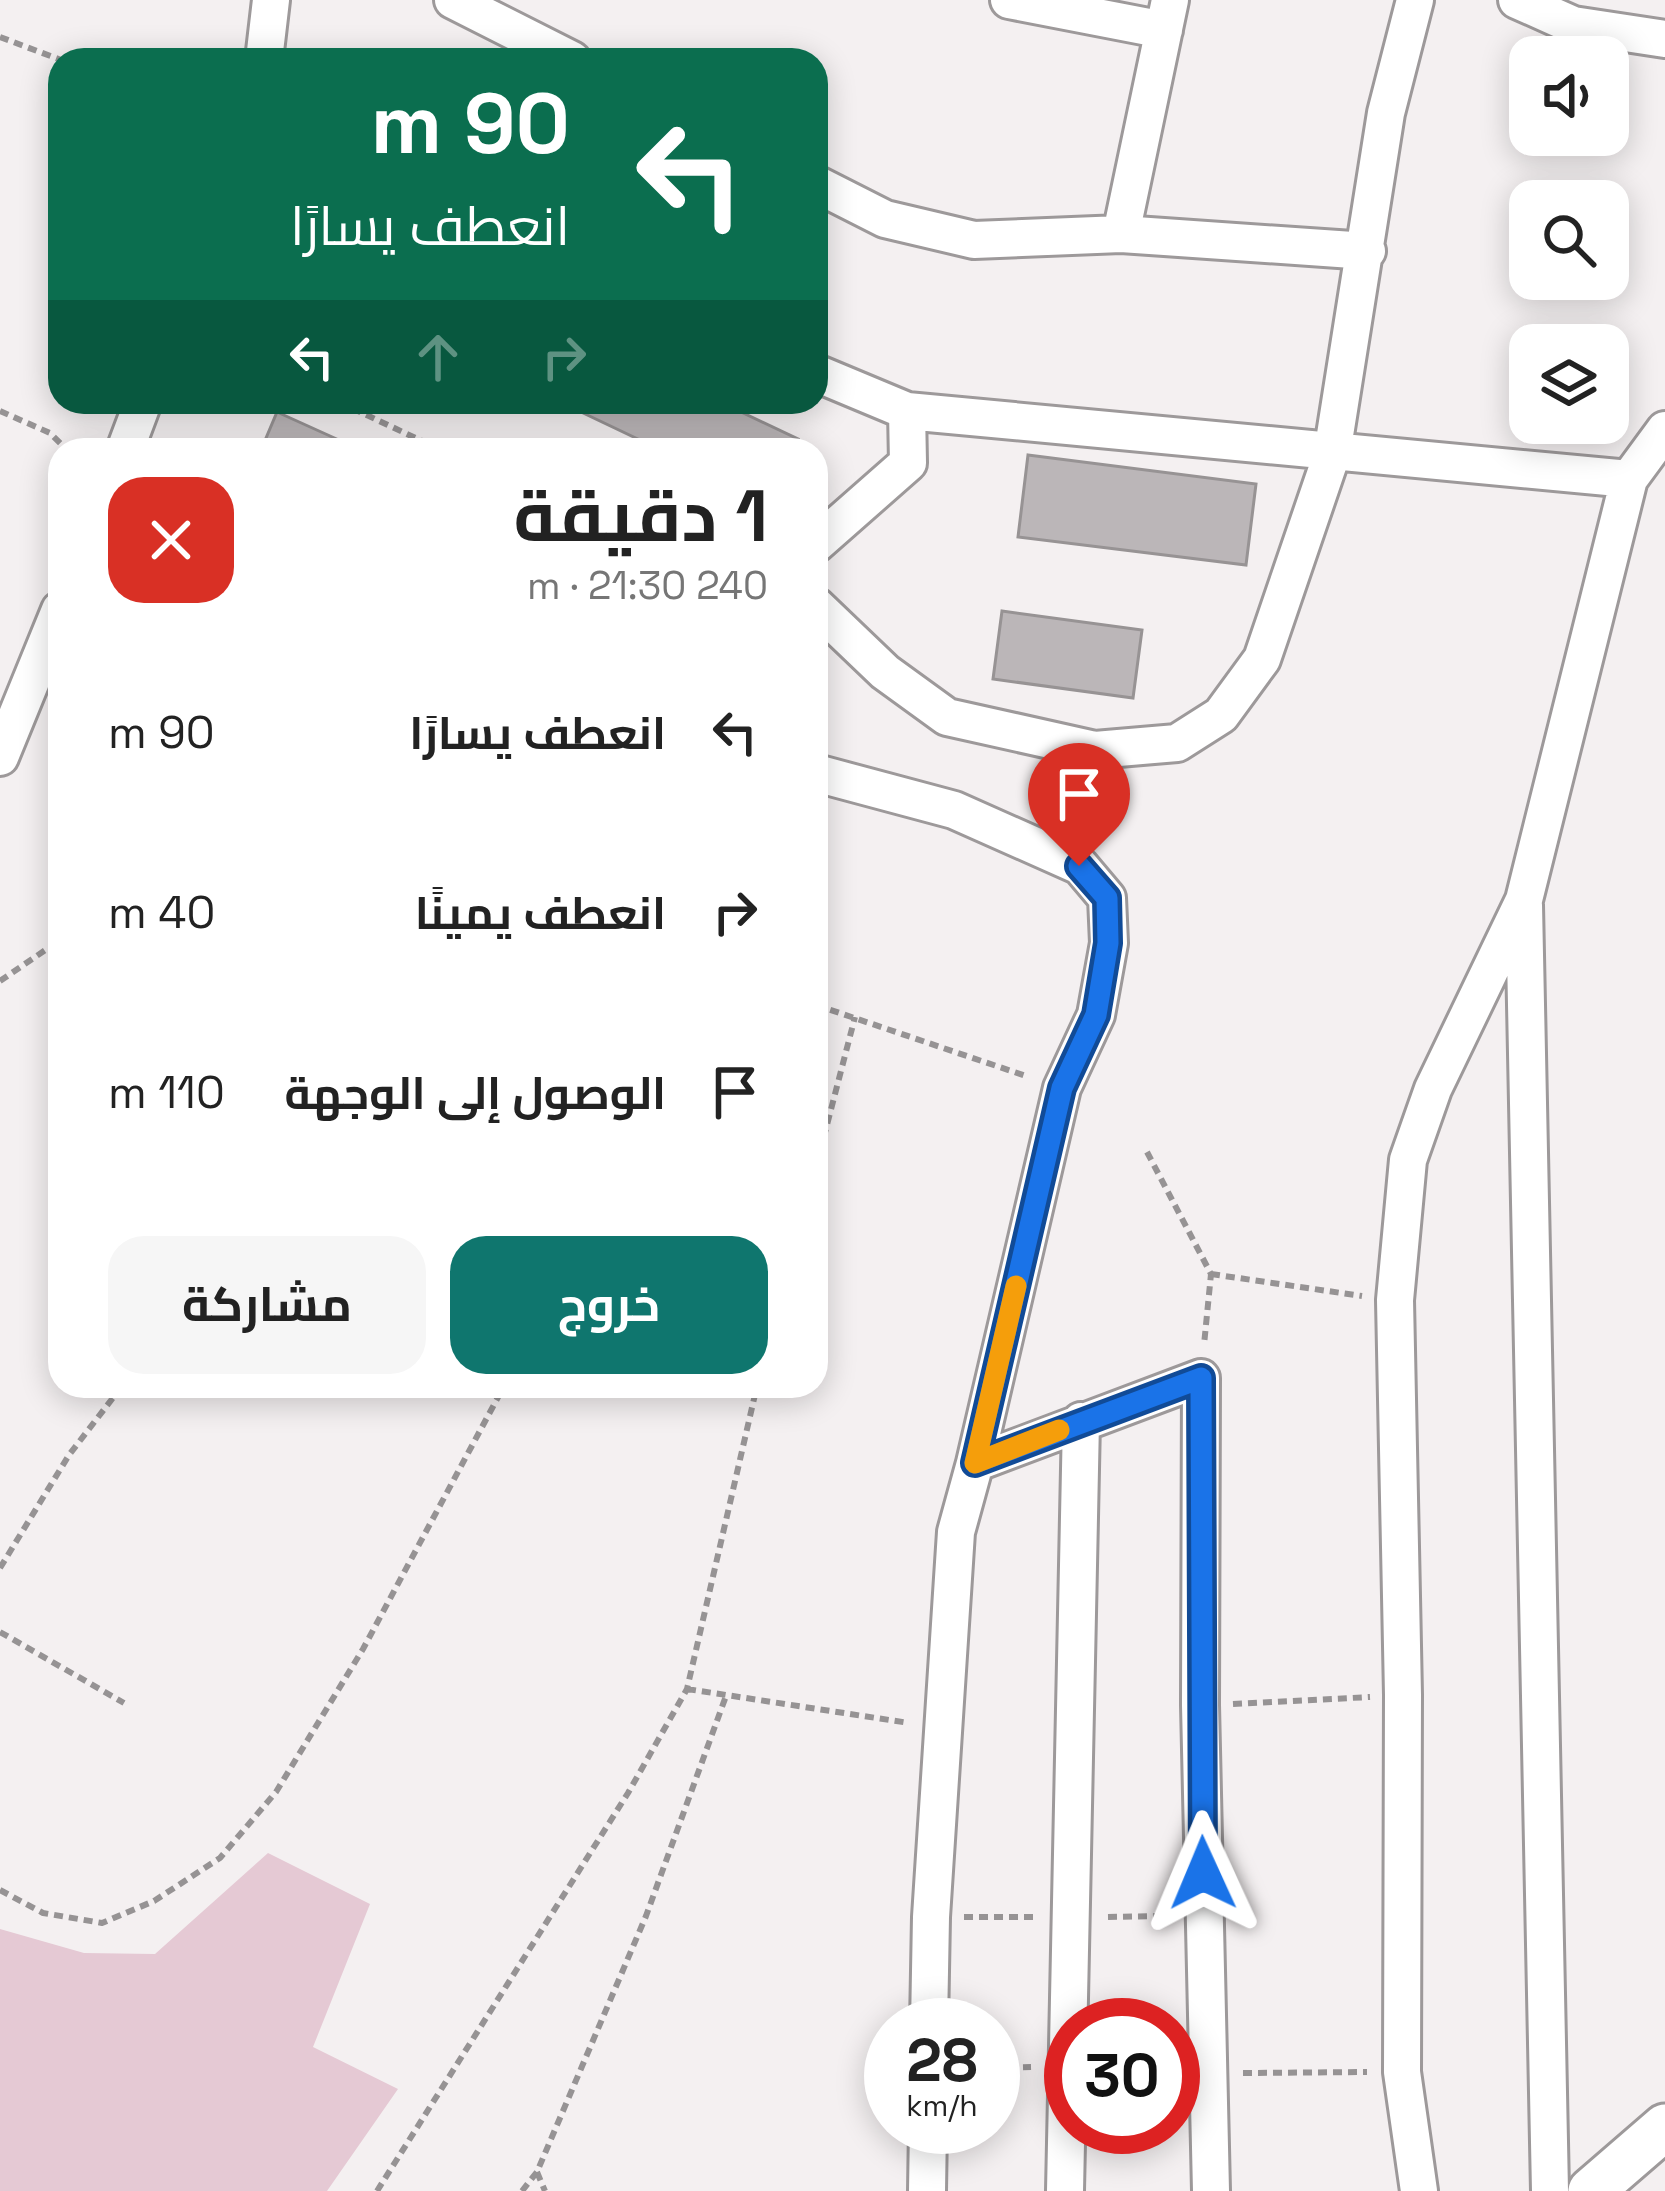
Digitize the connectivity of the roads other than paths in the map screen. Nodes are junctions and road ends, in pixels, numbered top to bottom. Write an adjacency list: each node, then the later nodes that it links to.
1 (271, 0): 8 (street)
2 (454, 0): 9 (street)
3 (1009, 0): 6 (street)
4 (1414, 0): 12 (street)
5 (1517, 0): 7 (street)
6 (1167, 15): 11 (street)
7 (1665, 39)
8 (265, 48)
9 (548, 48)
10 (828, 190): 11 (street)
11 (1121, 233): 12 (street)
12 (1366, 251): 16 (street)
13 (828, 378): 14 (street)
14 (907, 411): 16 (street); 18 (street)
15 (1665, 430): 17 (street)
16 (1333, 454): 17 (street); 19 (street)
17 (1629, 479): 23 (street)
18 (828, 533)
19 (828, 618)
20 (48, 639): 21 (street)
21 (0, 757)
22 (828, 776): 25 (street)
23 (1524, 900): 32 (street); 33 (street)
24 (1081, 1421): 25 (street); 30 (street); 31 (street)
25 (975, 1463): 26 (street)
26 (930, 1998)
27 (1665, 2127): 34 (street)
28 (928, 2154): 29 (street)
29 (927, 2191)
30 (1065, 2191)
31 (1210, 2191)
32 (1419, 2191)
33 (1550, 2191)
34 (1591, 2191)

